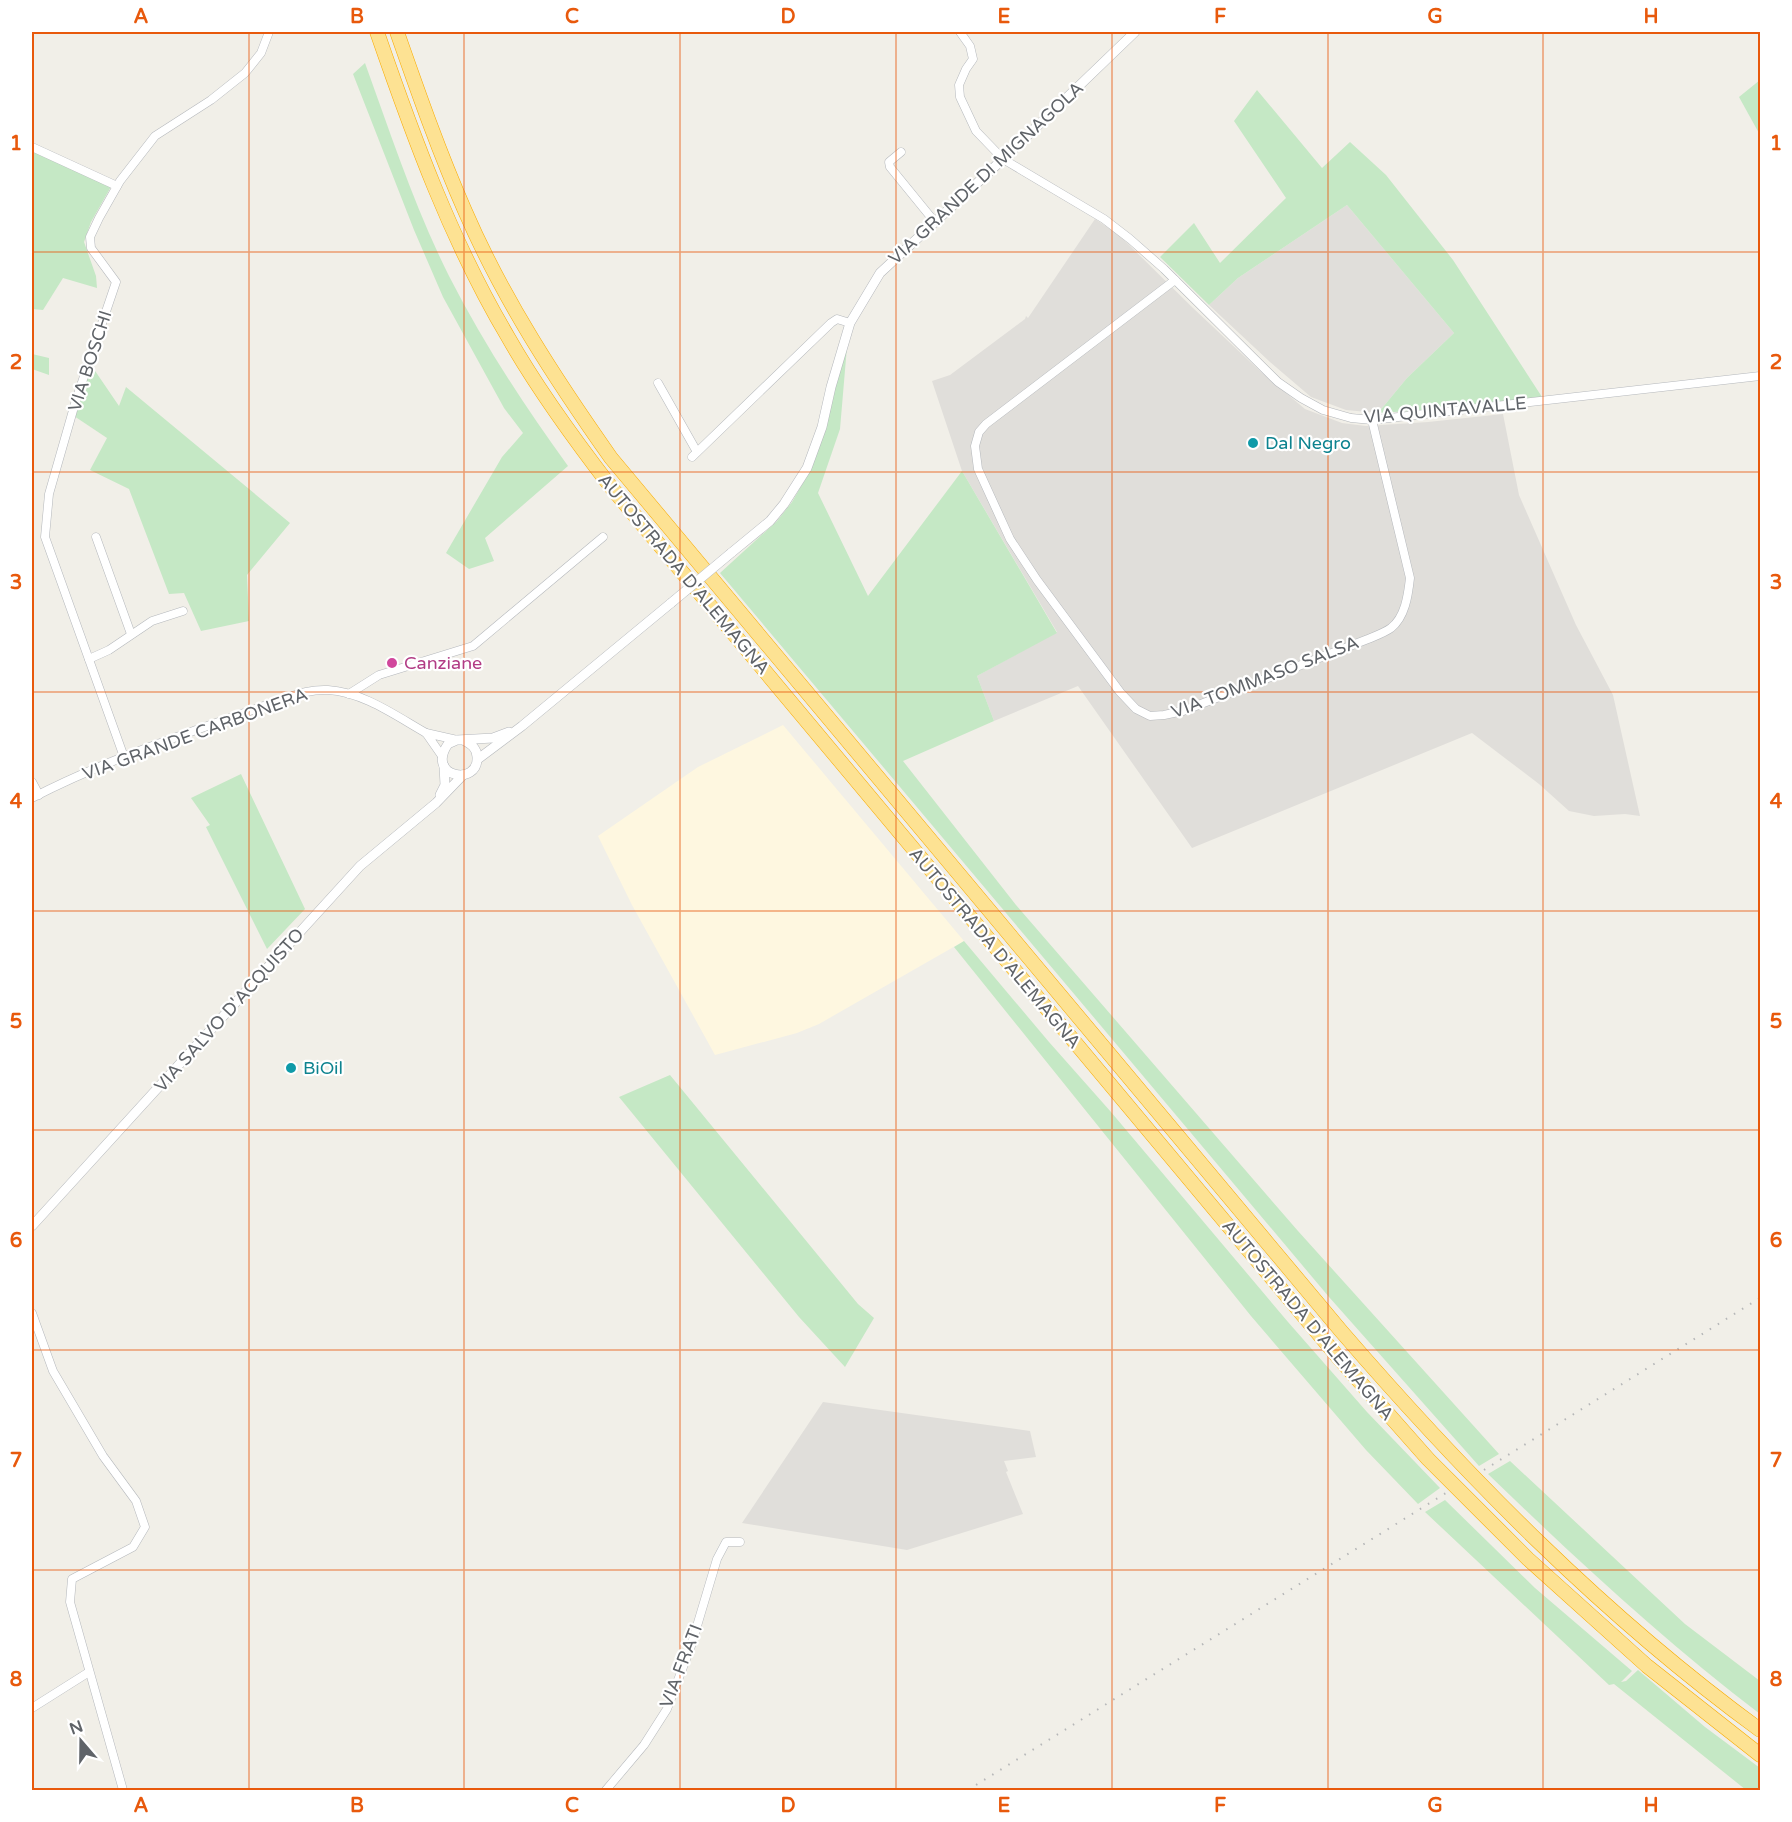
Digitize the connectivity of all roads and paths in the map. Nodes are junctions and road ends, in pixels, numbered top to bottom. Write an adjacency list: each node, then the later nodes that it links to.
1 (269, 32): 9 (street, VIA BOSCHI)
2 (376, 32): 38 (highway, AUTOSTRADA D'ALEMAGNA)
3 (397, 32): 37 (highway, AUTOSTRADA D'ALEMAGNA)
4 (960, 32): 8 (street, VIA QUINTAVALLE)
5 (1135, 32): 8 (street, VIA GRANDE DI MIGNAGOLA)
6 (32, 147): 9 (street)
7 (900, 152): 10 (street)
8 (1003, 159): 10 (street, VIA GRANDE DI MIGNAGOLA); 11 (street, VIA QUINTAVALLE)
9 (117, 186): 20 (street, VIA BOSCHI)
10 (934, 221): 12 (street, VIA GRANDE DI MIGNAGOLA)
11 (1175, 280): 15 (street, VIA QUINTAVALLE); 15 (street, VIA TOMMASO SALSA)
12 (850, 323): 14 (street); 22 (street, VIA SALVO D'ACQUISTO, bridge)
13 (1761, 376): 15 (street, VIA QUINTAVALLE)
14 (658, 383)
15 (1372, 420)
16 (96, 537): 19 (street)
17 (603, 537): 21 (street)
18 (183, 611): 19 (street)
19 (131, 634): 20 (street)
20 (89, 659): 25 (street, VIA BOSCHI)
21 (349, 694): 23 (street, VIA GRANDE CARBONERA); 25 (street, VIA GRANDE CARBONERA)
22 (522, 726): 24 (street, VIA SALVO D'ACQUISTO); 26 (street, VIA SALVO D'ACQUISTO)
23 (426, 733): 24 (street, VIA GRANDE CARBONERA); 27 (street, VIA GRANDE CARBONERA)
24 (460, 740): 26 (street); 27 (street)
25 (124, 757): 30 (street, VIA GRANDE CARBONERA)
26 (478, 759): 28 (street, VIA SALVO D'ACQUISTO)
27 (443, 761): 28 (street); 31 (street)
28 (463, 775): 31 (street, VIA SALVO D'ACQUISTO)
29 (32, 782): 30 (street)
30 (35, 796)
31 (436, 803): 32 (street, VIA SALVO D'ACQUISTO)
32 (32, 1226)
33 (32, 1312): 35 (street)
34 (740, 1542): 40 (street, VIA FRATI)
35 (89, 1672): 36 (street); 39 (street)
36 (32, 1708)
37 (1761, 1730)
38 (1761, 1755)
39 (123, 1791)
40 (606, 1791)

